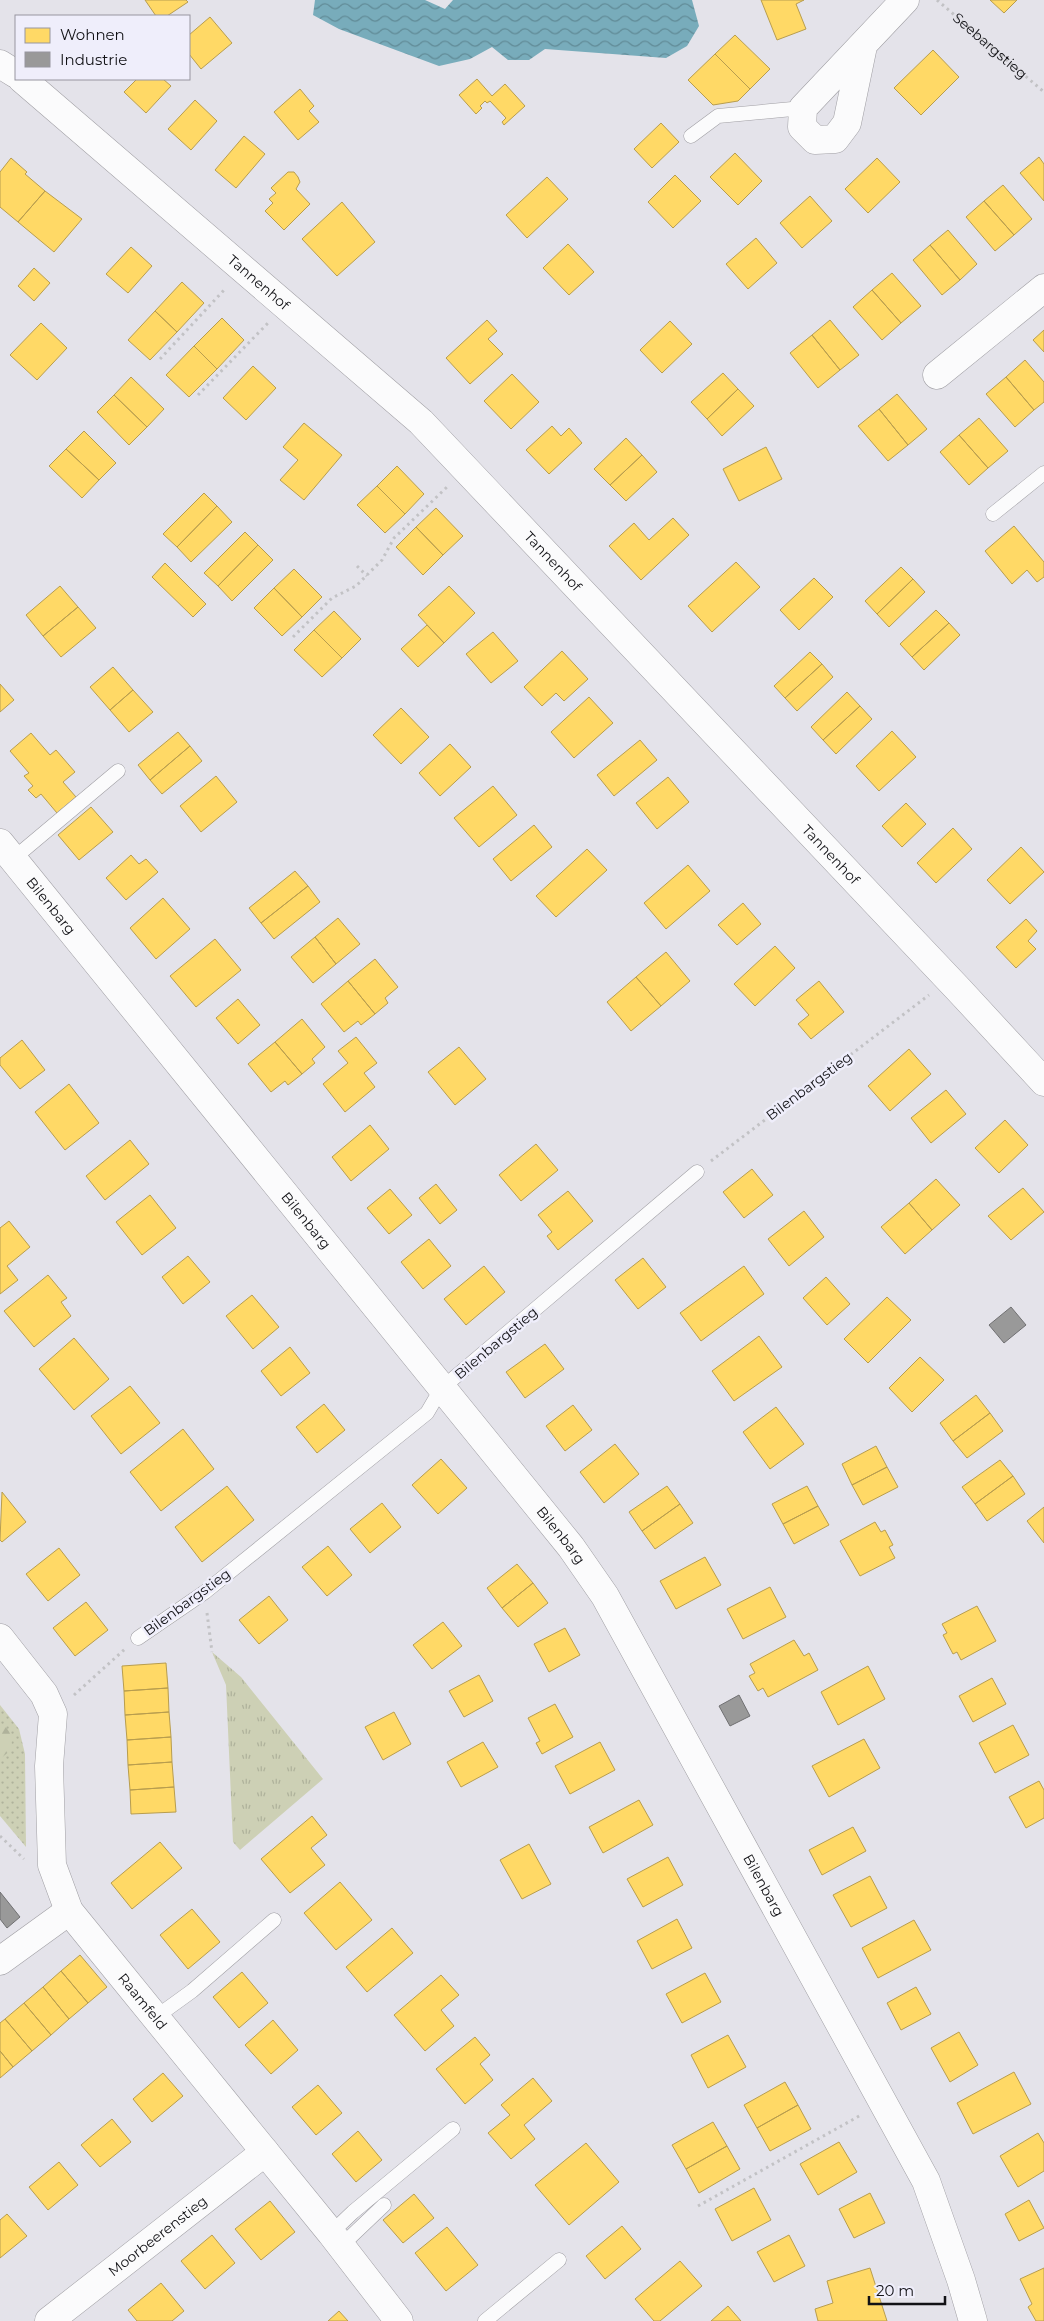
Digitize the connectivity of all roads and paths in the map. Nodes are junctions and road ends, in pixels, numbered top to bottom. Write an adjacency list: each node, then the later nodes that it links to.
1 (905, 0): 3 (street)
2 (936, 0): 7 (path, Seebargstieg)
3 (863, 46): 8 (street); 8 (street)
4 (0, 64): 5 (street)
5 (15, 73)
6 (23, 80): 10 (street, Tannenhof)
7 (1044, 92)
8 (803, 108): 9 (lane)
9 (691, 136)
10 (244, 268): 12 (street, Tannenhof); 13 (path)
11 (1044, 288): 14 (street)
12 (286, 305): 15 (path); 16 (street, Tannenhof)
13 (160, 359)
14 (937, 375)
15 (198, 395)
16 (465, 469): 20 (path); 24 (street, Tannenhof)
17 (1044, 473): 18 (lane)
18 (993, 514)
19 (357, 566): 20 (path)
20 (367, 576): 21 (path)
21 (292, 637)
22 (118, 771): 23 (lane)
23 (7, 851): 27 (street, Bilenbarg)
24 (948, 978): 25 (street, Tannenhof); 26 (path, Bilenbargstieg)
25 (1044, 1082)
26 (696, 1172): 27 (lane, Bilenbargstieg)
27 (441, 1390): 28 (lane, Bilenbargstieg); 37 (street, Bilenbarg)
28 (205, 1592): 30 (lane, Bilenbargstieg); 31 (path)
29 (0, 1638): 32 (street)
30 (138, 1638): 32 (path, Bilenbargstieg)
31 (212, 1652)
32 (53, 1714): 33 (street, Raamfeld)
33 (69, 1911): 35 (street); 36 (street, Raamfeld)
34 (274, 1920): 36 (lane)
35 (0, 1961)
36 (156, 2017): 39 (street, Raamfeld)
37 (883, 2102): 41 (path); 47 (street, Bilenbarg)
38 (453, 2129): 42 (lane)
39 (265, 2152): 42 (street, Raamfeld); 44 (street, Moorbeerenstieg)
40 (384, 2205): 42 (lane)
41 (698, 2206)
42 (336, 2239): 45 (street, Raamfeld)
43 (559, 2260): 46 (lane)
44 (49, 2321)
45 (399, 2321)
46 (485, 2321)
47 (973, 2321)

